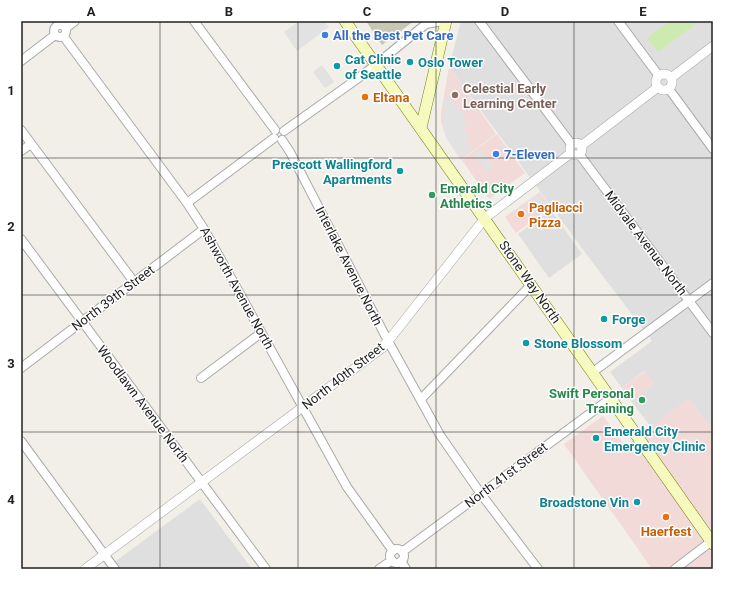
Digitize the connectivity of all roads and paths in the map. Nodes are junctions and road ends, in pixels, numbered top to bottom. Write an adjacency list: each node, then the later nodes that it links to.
1 (75, 21): 9 (street)
2 (194, 21): 20 (street, Interlake Avenue North)
3 (345, 21): 13 (main road, Stone Way North)
4 (443, 21): 13 (street)
5 (446, 21): 18 (main road)
6 (479, 21): 22 (street, Midvale Avenue North)
7 (618, 21): 14 (street)
8 (55, 23): 9 (street); 10 (street)
9 (66, 28): 10 (street)
10 (60, 36): 12 (street); 25 (street, Ashworth Avenue North)
11 (713, 46): 15 (street)
12 (21, 61)
13 (376, 64): 18 (main road, Stone Way North); 20 (street)
14 (659, 76): 15 (street); 16 (street)
15 (671, 78): 17 (street)
16 (658, 87): 17 (street); 22 (street, North 40th Street)
17 (669, 89): 23 (street)
18 (421, 128): 26 (main road, Stone Way North)
19 (21, 130): 21 (street)
20 (279, 135): 25 (street); 36 (street, Interlake Avenue North)
21 (31, 144): 24 (street); 29 (street)
22 (576, 149): 26 (street, North 40th Street); 32 (street, Midvale Avenue North)
23 (713, 149)
24 (21, 151)
25 (187, 203): 27 (street, Ashworth Avenue North)
26 (485, 218): 31 (main road, Stone Way North); 36 (street, North 40th Street)
27 (204, 229): 29 (street, North 39th Street); 34 (street, Ashworth Avenue North)
28 (21, 239): 33 (street, Woodlawn Avenue North)
29 (134, 282): 33 (street, North 39th Street)
30 (713, 283): 32 (street)
31 (531, 285): 38 (main road, Stone Way North); 41 (street)
32 (689, 301): 35 (street, Midvale Avenue North); 38 (street)
33 (82, 322): 37 (street, North 39th Street); 44 (street, Woodlawn Avenue North)
34 (261, 333): 39 (street); 42 (street, Ashworth Avenue North)
35 (713, 333)
36 (388, 341): 41 (street, Interlake Avenue North); 42 (street, North 40th Street)
37 (21, 368)
38 (593, 372): 40 (main road, Stone Way North)
39 (201, 378)
40 (611, 398): 45 (street, North 41st Street); 46 (main road, Stone Way North)
41 (421, 399): 45 (street, Interlake Avenue North)
42 (303, 407): 44 (street, North 40th Street); 47 (street, Ashworth Avenue North)
43 (21, 441): 49 (street)
44 (201, 483): 49 (street, North 40th Street); 54 (street, Woodlawn Avenue North)
45 (481, 494): 48 (street, North 41st Street); 57 (street, Interlake Avenue North)
46 (712, 542): 58 (street)
47 (393, 551): 48 (street); 50 (street)
48 (402, 552): 51 (street)
49 (104, 554): 52 (street, North 40th Street); 53 (street)
50 (392, 560): 51 (street); 55 (street)
51 (401, 562): 56 (street)
52 (85, 569)
53 (115, 569)
54 (266, 569)
55 (379, 569)
56 (406, 569)
57 (538, 569)
58 (674, 569)

